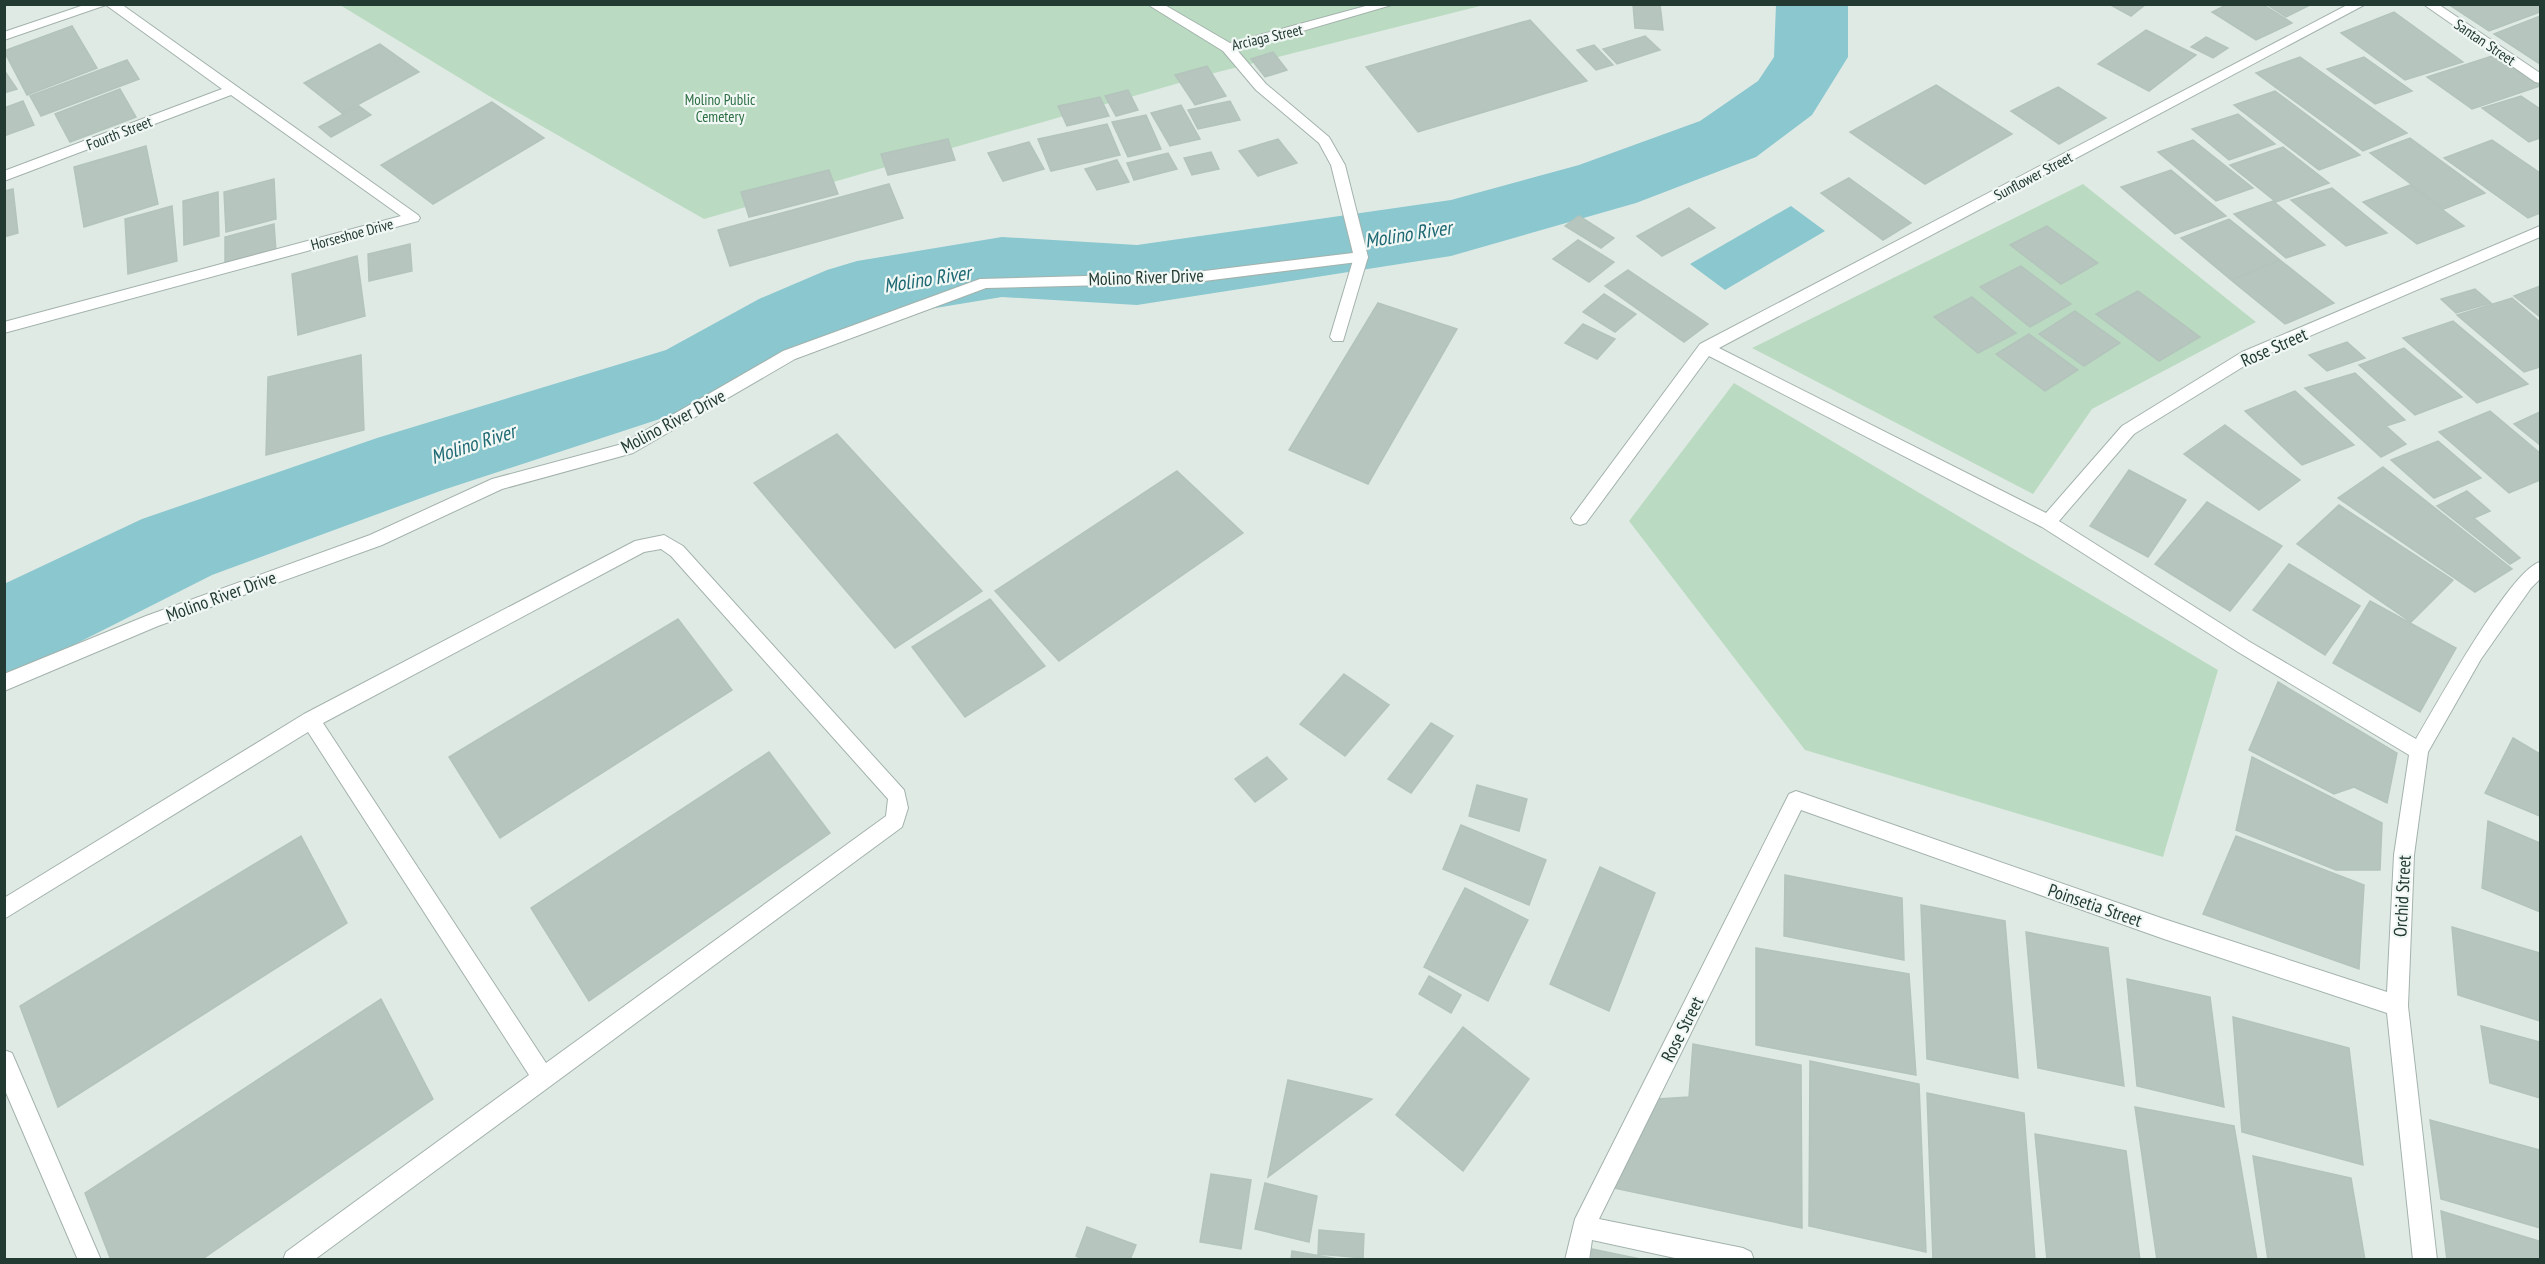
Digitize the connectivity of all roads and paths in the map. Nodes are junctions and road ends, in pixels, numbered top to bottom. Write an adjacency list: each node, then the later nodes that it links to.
1 (101, 4): 7 (street)
2 (112, 4): 10 (street, Horseshoe Drive)
3 (1153, 4): 8 (street, Arciaga Street)
4 (1389, 4): 8 (street, Arciaga Street)
5 (2360, 4): 16 (street, Sunflower Street)
6 (2429, 4): 9 (street, Santan Street)
7 (4, 36)
8 (1228, 48): 13 (street)
9 (2541, 79)
10 (234, 89): 11 (street, Fourth Street); 14 (street, Horseshoe Drive)
11 (4, 176)
12 (2541, 231): 18 (street, Rose Street)
13 (1360, 257): 15 (street); 20 (street, Molino River Drive)
14 (4, 328)
15 (1338, 337)
16 (1706, 348): 17 (street); 18 (street)
17 (1580, 518)
18 (2048, 522): 22 (street)
19 (2541, 569): 22 (street, Orchid Street)
20 (4, 683)
21 (310, 720): 24 (street); 27 (street); 27 (street)
22 (2419, 751): 25 (street, Orchid Street)
23 (1796, 800): 25 (street, Poinsetia Street); 28 (street, Rose Street)
24 (4, 910)
25 (2397, 1006): 33 (street, Orchid Street)
26 (4, 1061): 29 (street)
27 (543, 1077): 30 (street)
28 (1583, 1227): 31 (street, Rose Street); 32 (street)
29 (90, 1260)
30 (294, 1260)
31 (1577, 1260)
32 (1743, 1260)
33 (2425, 1260)

